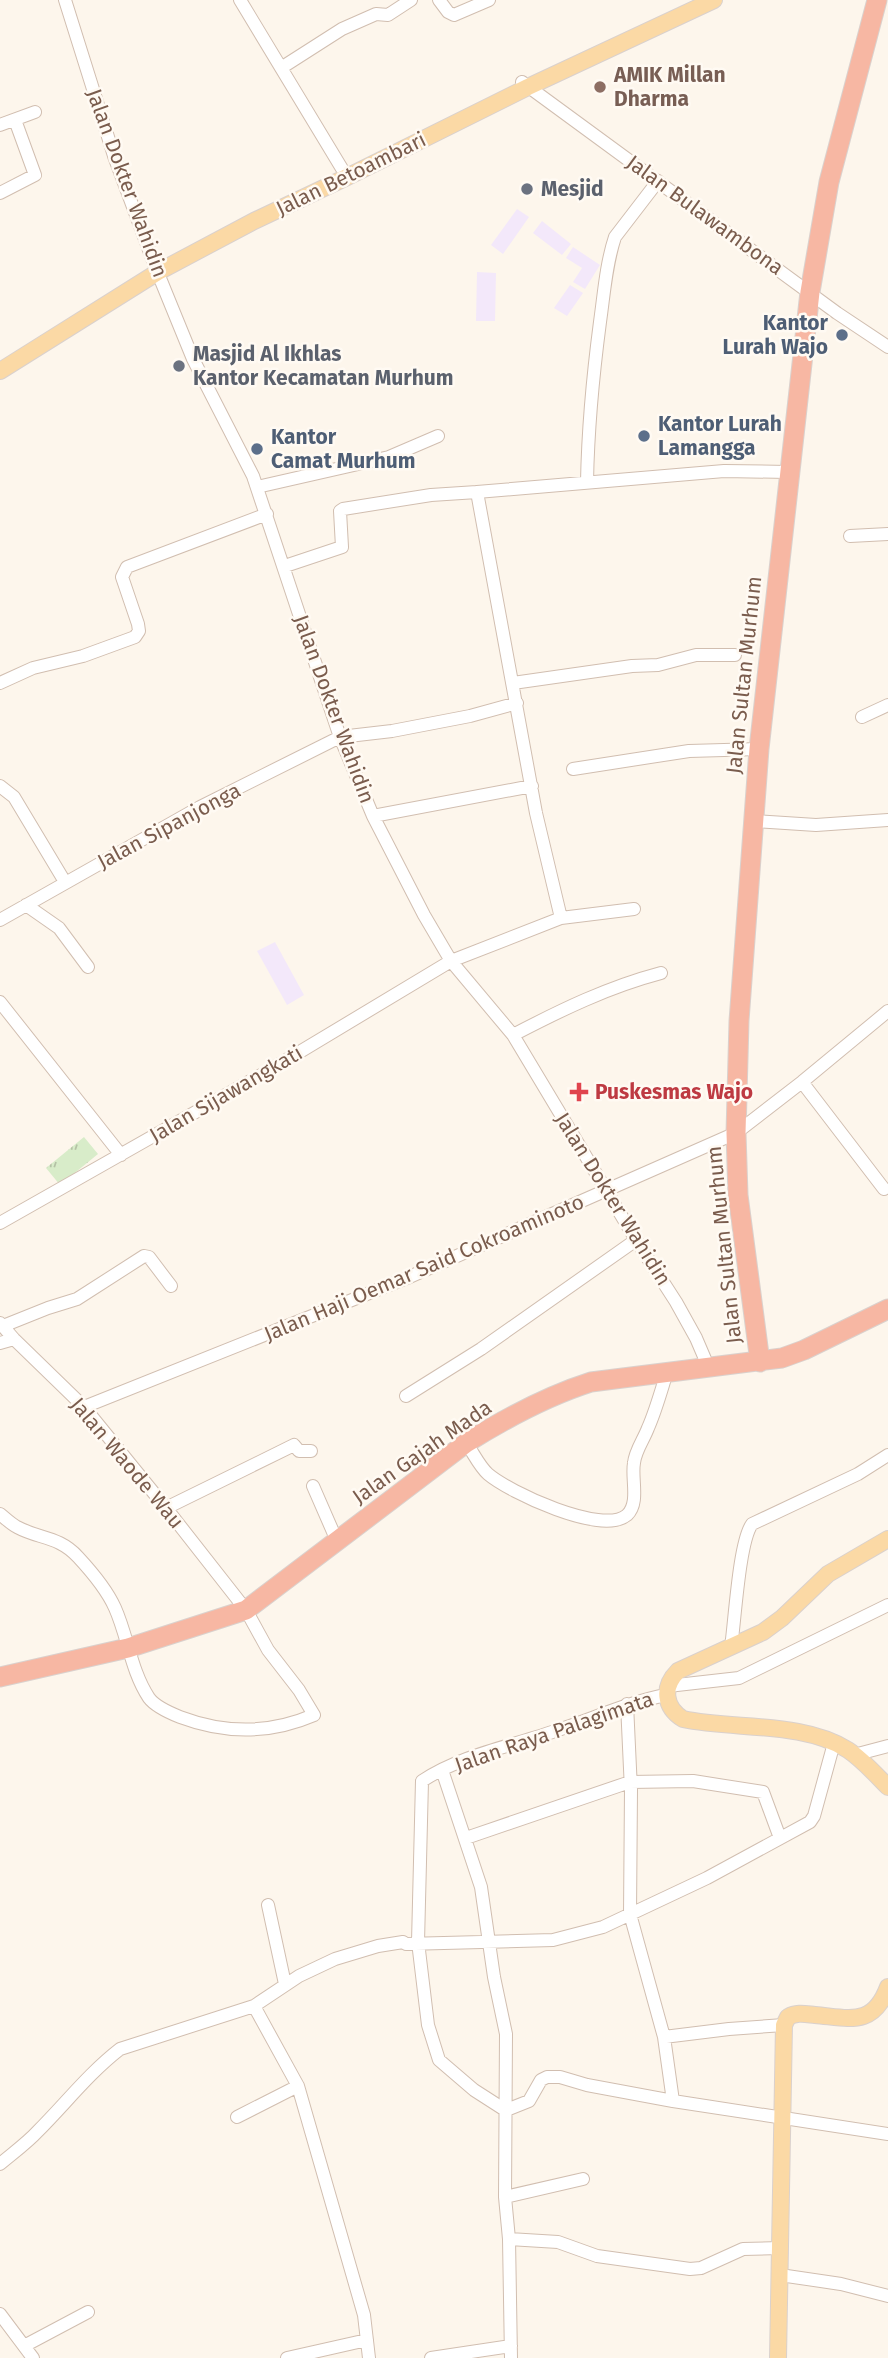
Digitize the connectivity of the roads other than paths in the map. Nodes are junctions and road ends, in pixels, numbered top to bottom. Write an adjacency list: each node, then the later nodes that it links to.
1 (65, 0): 17 (street, Jalan Dokter Wahidin)
2 (240, 0): 9 (street)
3 (411, 0): 9 (street)
4 (439, 0): 5 (street)
5 (489, 0)
6 (714, 0): 10 (main road, Jalan Betoambari)
7 (877, 0): 18 (highway, Jalan Sultan Murhum)
8 (693, 1): 10 (main road, Jalan Betoambari)
9 (281, 68): 14 (street)
10 (525, 84): 14 (main road, Jalan Betoambari); 15 (street, Jalan Bulawambona)
11 (35, 112): 12 (street)
12 (15, 120): 13 (street); 16 (street)
13 (0, 125)
14 (344, 174): 17 (main road, Jalan Betoambari)
15 (658, 181): 18 (street, Jalan Bulawambona); 24 (street)
16 (0, 193)
17 (157, 269): 20 (main road, Jalan Betoambari); 21 (main road, Jalan Betoambari); 25 (street, Jalan Dokter Wahidin)
18 (810, 292): 19 (street, Jalan Bulawambona); 23 (highway, Jalan Sultan Murhum)
19 (888, 347)
20 (0, 363)
21 (0, 371)
22 (438, 436): 25 (street)
23 (789, 472): 24 (street); 38 (highway, Jalan Sultan Murhum)
24 (587, 482): 26 (street)
25 (257, 487): 27 (street, Jalan Dokter Wahidin)
26 (477, 492): 30 (street); 33 (street)
27 (267, 514): 30 (street, Jalan Dokter Wahidin); 32 (street)
28 (888, 534): 29 (street)
29 (850, 536)
30 (285, 566): 37 (street, Jalan Dokter Wahidin)
31 (735, 655): 33 (street)
32 (0, 683)
33 (513, 683): 34 (street)
34 (517, 703): 37 (street, Jalan Sipanjonga); 41 (street)
35 (888, 705): 36 (street)
36 (862, 717)
37 (341, 737): 42 (street, Jalan Dokter Wahidin); 45 (street, Jalan Sipanjonga)
38 (759, 749): 39 (street); 44 (highway, Jalan Sultan Murhum)
39 (573, 769)
40 (0, 786): 45 (street)
41 (531, 786): 42 (street); 48 (street)
42 (373, 816): 50 (street, Jalan Dokter Wahidin)
43 (888, 820): 44 (street)
44 (753, 821): 57 (highway, Jalan Sultan Murhum)
45 (65, 882): 46 (street, Jalan Sipanjonga)
46 (26, 905): 49 (street, Jalan Sipanjonga); 51 (street)
47 (634, 908): 48 (street, Jalan Sijawangkati)
48 (561, 918): 50 (street, Jalan Sijawangkati)
49 (0, 920)
50 (451, 961): 55 (street, Jalan Dokter Wahidin); 58 (street, Jalan Sijawangkati)
51 (88, 967)
52 (661, 973): 55 (street)
53 (0, 1002): 58 (street)
54 (888, 1011): 56 (street, Jalan Haji Oemar Said Cokroaminoto)
55 (513, 1035): 60 (street, Jalan Dokter Wahidin)
56 (802, 1082): 57 (street, Jalan Haji Oemar Said Cokroaminoto); 59 (street)
57 (736, 1133): 60 (street, Jalan Haji Oemar Said Cokroaminoto); 68 (highway, Jalan Sultan Murhum)
58 (121, 1155): 61 (street, Jalan Sijawangkati)
59 (884, 1189)
60 (606, 1191): 62 (street, Jalan Dokter Wahidin); 72 (street, Jalan Haji Oemar Said Cokroaminoto)
61 (0, 1223)
62 (636, 1240): 69 (street, Jalan Dokter Wahidin); 71 (street)
63 (171, 1286): 65 (street)
64 (888, 1309): 68 (highway, Jalan Gajah Mada)
65 (1, 1324): 66 (street, Jalan Waode Wau)
66 (14, 1339): 67 (street); 72 (street, Jalan Waode Wau)
67 (0, 1343)
68 (760, 1362): 69 (highway, Jalan Gajah Mada)
69 (708, 1366): 70 (highway, Jalan Gajah Mada)
70 (667, 1372): 73 (highway, Jalan Gajah Mada); 73 (street)
71 (406, 1396)
72 (84, 1407): 77 (street, Jalan Waode Wau)
73 (466, 1443): 80 (highway, Jalan Gajah Mada)
74 (311, 1451): 77 (street)
75 (888, 1455): 83 (street)
76 (313, 1486): 80 (street)
77 (166, 1508): 82 (street, Jalan Waode Wau)
78 (0, 1514): 84 (street)
79 (888, 1539): 83 (main road)
80 (337, 1541): 82 (highway, Jalan Gajah Mada)
81 (888, 1605): 86 (street, Jalan Raya Palagimata)
82 (246, 1610): 84 (highway, Jalan Gajah Mada); 84 (street, Jalan Waode Wau)
83 (731, 1647): 86 (main road)
84 (128, 1648): 85 (highway, Jalan Gajah Mada)
85 (0, 1676)
86 (667, 1691): 87 (street, Jalan Raya Palagimata); 88 (main road)
87 (627, 1704): 91 (street, Jalan Raya Palagimata); 92 (street)
88 (834, 1743): 90 (main road); 95 (street)
89 (888, 1746): 90 (street)
90 (853, 1755): 93 (main road)
91 (442, 1770): 94 (street); 98 (street, Jalan Raya Palagimata)
92 (630, 1782): 94 (street); 95 (street); 97 (street)
93 (888, 1787)
94 (466, 1838): 99 (street)
95 (780, 1838): 97 (street)
96 (268, 1905): 100 (street)
97 (630, 1914): 99 (street); 104 (street)
98 (418, 1942): 99 (street); 100 (street); 107 (street)
99 (489, 1943): 107 (street)
100 (285, 1984): 102 (street)
101 (888, 1987): 103 (main road)
102 (254, 2006): 105 (street); 111 (street)
103 (784, 2025): 104 (street); 109 (main road)
104 (664, 2037): 106 (street)
105 (298, 2086): 108 (street); 120 (street)
106 (673, 2101): 107 (street); 109 (street)
107 (505, 2108): 113 (street)
108 (237, 2117)
109 (783, 2119): 110 (street); 115 (main road)
110 (888, 2134)
111 (0, 2164)
112 (583, 2179): 113 (street)
113 (505, 2197): 114 (street)
114 (509, 2239): 115 (street); 122 (street)
115 (780, 2248): 116 (main road)
116 (780, 2275): 117 (street); 127 (main road)
117 (888, 2296)
118 (88, 2312): 121 (street)
119 (0, 2314): 121 (street)
120 (367, 2340): 124 (street); 125 (street)
121 (24, 2346): 123 (street)
122 (511, 2352): 126 (street)
123 (33, 2358)
124 (287, 2358)
125 (369, 2358)
126 (430, 2358)
127 (778, 2358)

